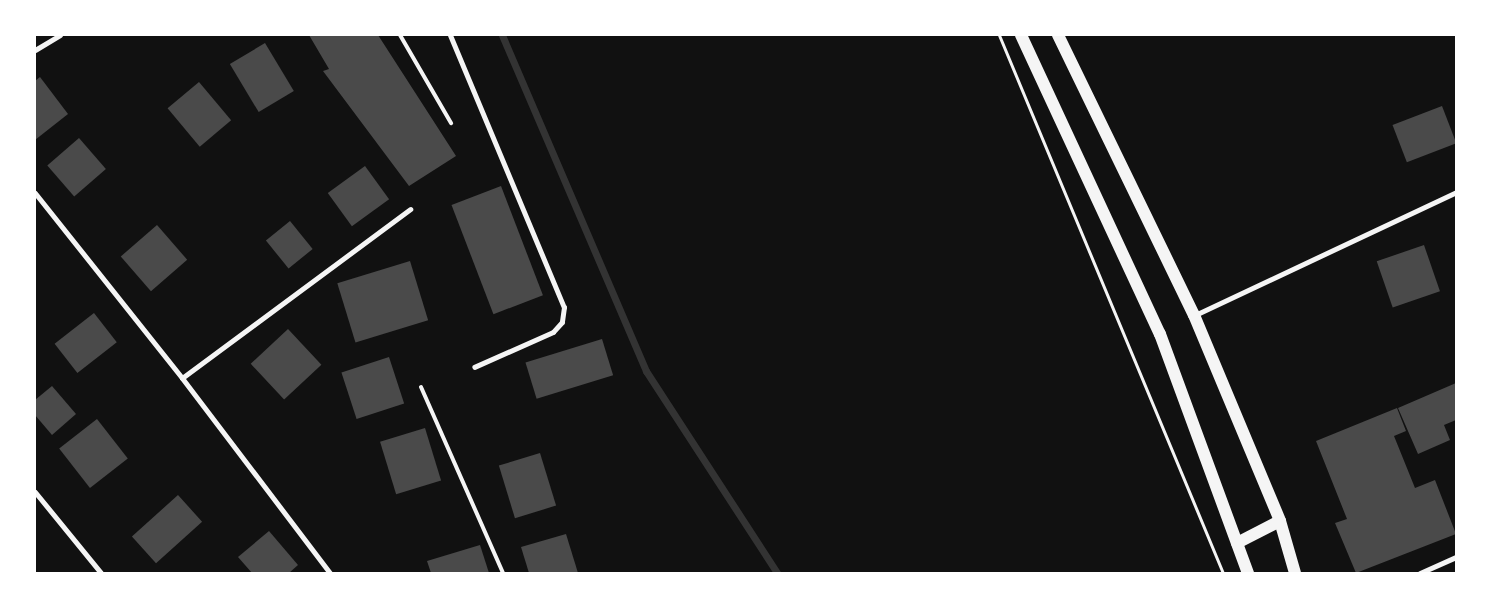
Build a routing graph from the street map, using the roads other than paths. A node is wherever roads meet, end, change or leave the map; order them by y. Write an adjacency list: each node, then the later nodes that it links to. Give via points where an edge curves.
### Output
1 (60, 35): 6 (street)
2 (400, 35): 7 (lane)
3 (450, 35): 12 (street, via 564,307 562,322 553,332)
4 (1021, 35): 17 (main road, via 1160,334)
5 (1058, 35): 11 (main road)
6 (35, 50)
7 (451, 123)
8 (1456, 192): 11 (street)
9 (35, 193): 13 (street)
10 (410, 209): 13 (street)
11 (1194, 315): 16 (main road)
12 (474, 367)
13 (182, 378): 20 (street)
14 (421, 387): 21 (lane)
15 (35, 492): 19 (street)
16 (1280, 521): 17 (main road); 23 (main road)
17 (1237, 543): 22 (main road)
18 (1456, 557): 24 (street)
19 (102, 573)
20 (330, 573)
21 (503, 573)
22 (1248, 573)
23 (1295, 573)
24 (1420, 573)

